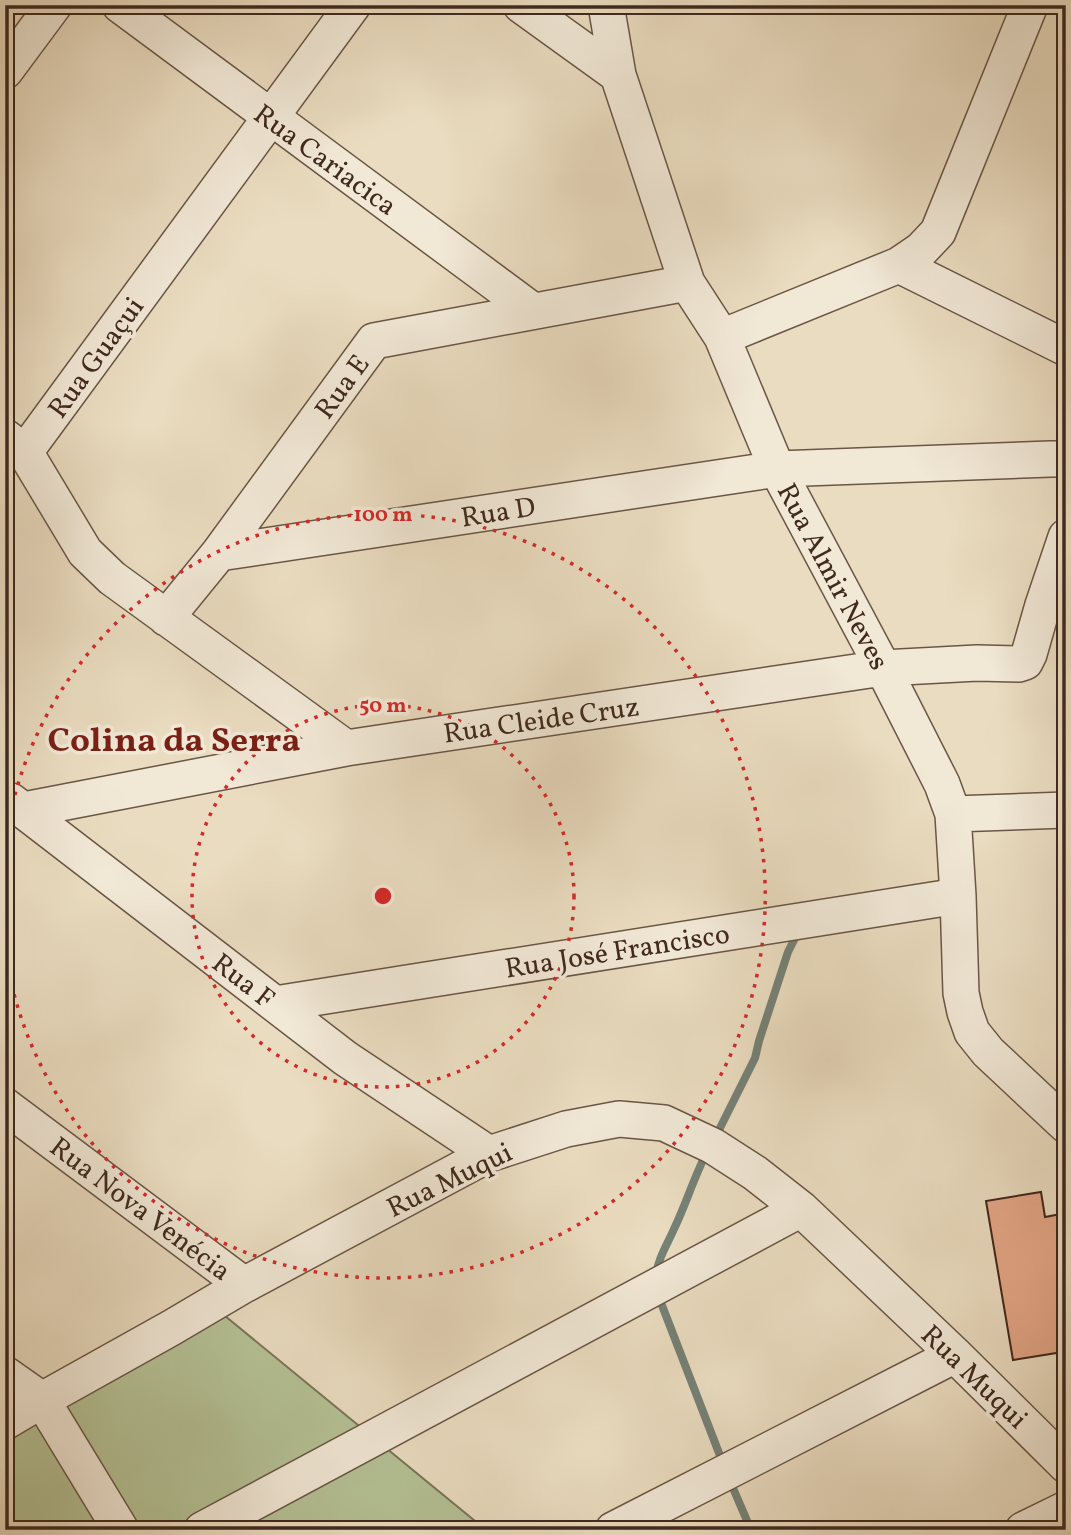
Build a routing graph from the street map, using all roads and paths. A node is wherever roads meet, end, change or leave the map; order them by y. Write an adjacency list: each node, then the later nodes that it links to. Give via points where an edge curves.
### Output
1 (54, 5): 7 (street)
2 (120, 5): 9 (street, Rua Cariacica)
3 (353, 5): 9 (street, Rua Guaçui)
4 (521, 5): 8 (street)
5 (606, 5): 8 (street, Rua Almir Neves)
6 (1030, 5): 10 (street, via 938,232)
7 (5, 71)
8 (618, 75): 11 (street, Rua Almir Neves)
9 (270, 118): 12 (street, Rua Cariacica); 15 (street, Rua Guaçui)
10 (899, 265): 13 (street); 14 (street)
11 (687, 283): 12 (street, Rua E); 13 (street, Rua Almir Neves)
12 (533, 311): 19 (street, Rua E, via 374,341)
13 (722, 337): 17 (street, Rua Almir Neves)
14 (1066, 348)
15 (15, 444): 20 (street, Rua Guaçui, via 85,552)
16 (1066, 459): 17 (street, Rua D)
17 (777, 469): 19 (street, Rua D); 21 (street, Rua Almir Neves)
18 (1066, 537): 21 (street, Rua Cleide Cruz, via 1025,662)
19 (219, 554): 20 (street, Rua E)
20 (166, 618): 22 (street, Rua Guaçui)
21 (883, 668): 22 (street, Rua Cleide Cruz); 25 (street, Rua Almir Neves)
22 (346, 748): 23 (street, Rua Cleide Cruz)
23 (15, 803): 27 (street, Rua F)
24 (1066, 810): 25 (street)
25 (953, 814): 26 (street, Rua Almir Neves)
26 (958, 896): 27 (street, Rua José Francisco); 29 (street, Rua Almir Neves, via 961,993 972,1032)
27 (275, 1004): 30 (street, Rua F, via 345,1058)
28 (5, 1106): 32 (street, Rua Nova Venécia)
29 (1066, 1125)
30 (489, 1154): 31 (street, Rua Muqui, via 566,1129 619,1119 664,1123 755,1172); 32 (street, Rua Muqui)
31 (801, 1209): 33 (street, Rua Muqui); 40 (street)
32 (244, 1285): 35 (street, Rua Muqui)
33 (954, 1355): 37 (street, Rua Muqui); 41 (street)
34 (5, 1374): 35 (street)
35 (42, 1400): 36 (street, Rua Muqui); 39 (street)
36 (5, 1422)
37 (1066, 1465)
38 (1066, 1509): 42 (street)
39 (121, 1530)
40 (202, 1530)
41 (613, 1530)
42 (1023, 1530)

